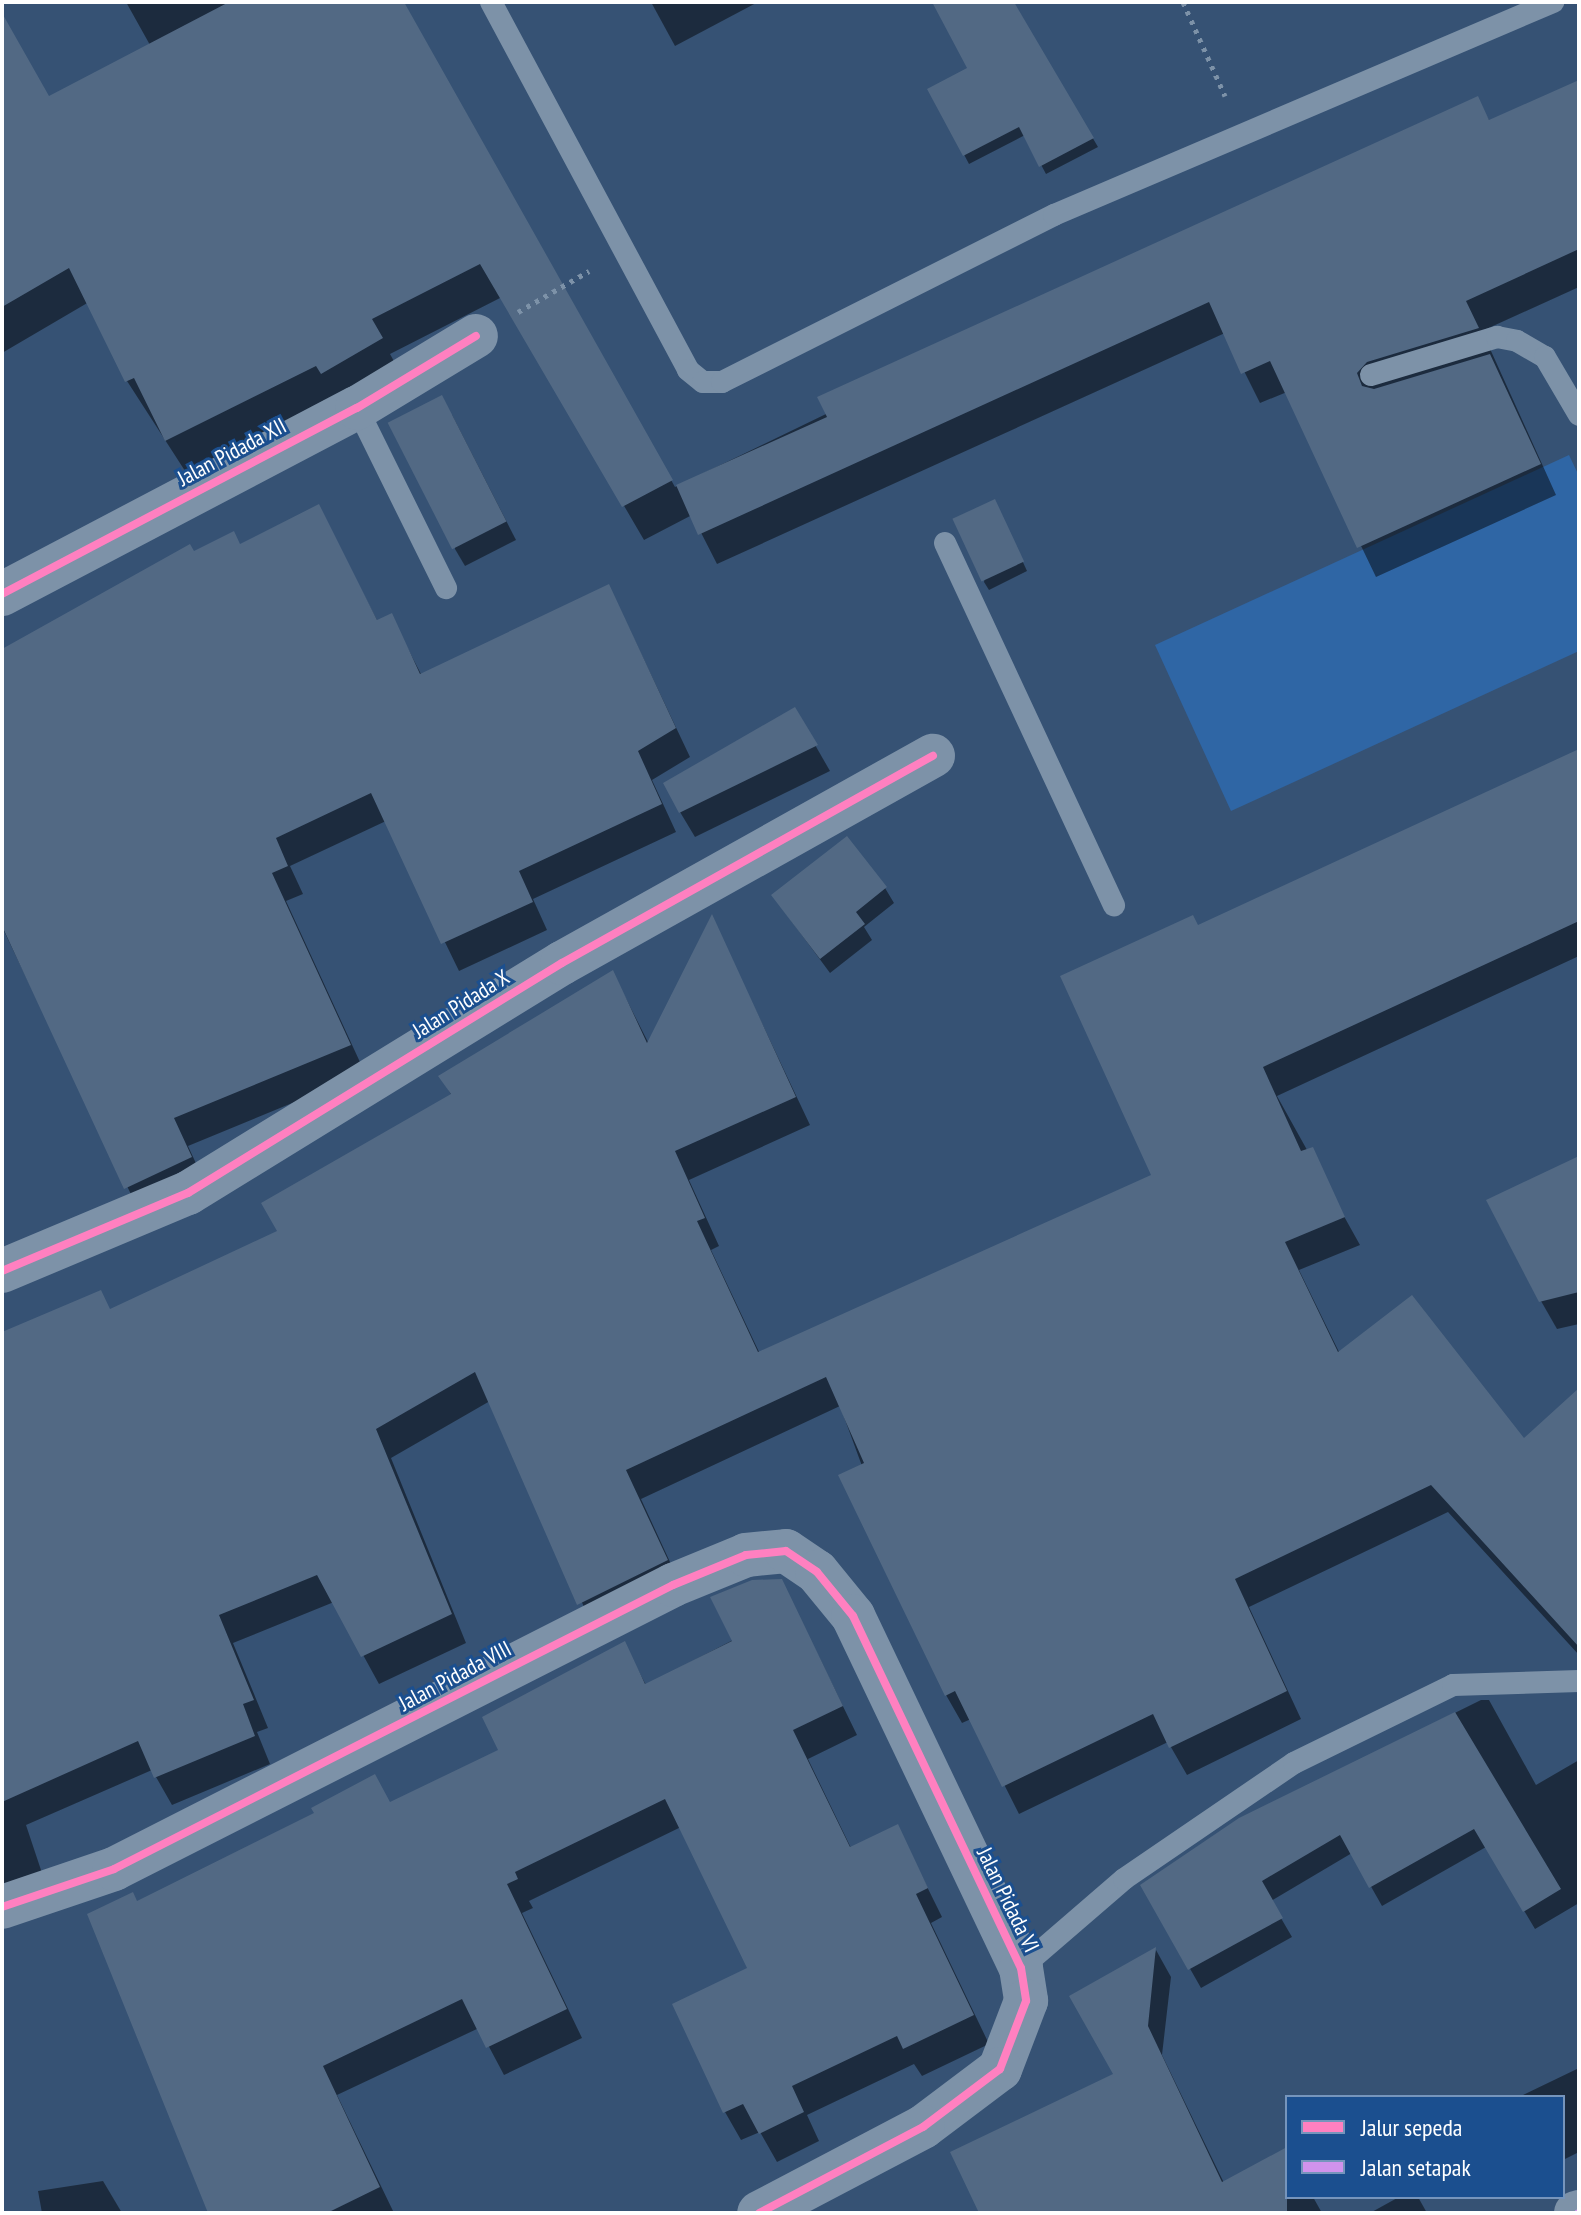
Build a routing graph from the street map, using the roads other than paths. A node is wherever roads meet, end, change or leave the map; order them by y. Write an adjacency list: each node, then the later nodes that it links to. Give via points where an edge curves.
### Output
1 (491, 2): 2 (lane, via 688,370 703,382 722,382 919,279)
2 (1553, 2)
3 (476, 336): 5 (street, Jalan Pidada XII)
4 (1371, 375): 6 (lane, via 1497,337 1545,357)
5 (357, 408): 8 (lane); 9 (street, Jalan Pidada XII)
6 (1579, 415)
7 (945, 543): 11 (lane)
8 (446, 588)
9 (2, 594)
10 (933, 756): 12 (street, Jalan Pidada X, via 562,963 188,1193)
11 (1114, 905)
12 (2, 1271)
13 (878, 1671): 15 (street, Jalan Pidada VIII, via 853,1616 817,1572 786,1551 746,1555 114,1869); 16 (street, Jalan Pidada VI)
14 (1579, 1681): 16 (lane, via 1453,1685 1294,1763 1124,1879)
15 (2, 1907)
16 (1021, 1968): 17 (street, Jalan Pidada VI, via 1026,2001 1000,2069 923,2127)
17 (759, 2213)

